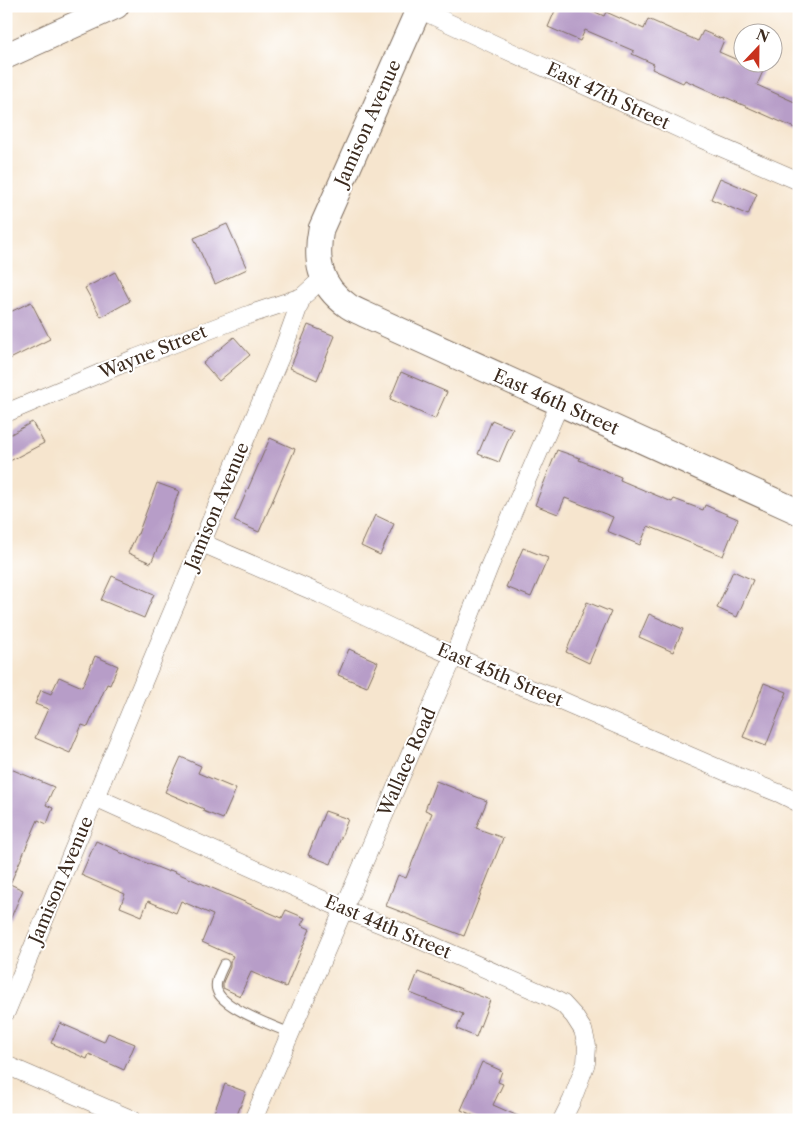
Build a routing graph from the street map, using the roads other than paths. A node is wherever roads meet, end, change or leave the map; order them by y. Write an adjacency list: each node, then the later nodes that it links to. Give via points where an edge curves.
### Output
1 (116, 6): 3 (street)
2 (419, 8): 4 (street, East 47th Street, via 702,140); 5 (street, Jamison Avenue, via 321,229 318,262)
3 (6, 56)
4 (799, 181)
5 (323, 278): 6 (street, Jamison Avenue); 7 (street, East 46th Street, via 347,306)
6 (302, 297): 8 (street, Wayne Street, via 136,358); 10 (street, Jamison Avenue)
7 (560, 403): 9 (street, East 46th Street); 11 (street, Wallace Road)
8 (6, 412)
9 (799, 512)
10 (202, 542): 11 (street, East 45th Street); 12 (street, Jamison Avenue)
11 (454, 656): 13 (street, East 45th Street); 14 (street, Wallace Road)
12 (95, 797): 14 (street, East 44th Street); 16 (street, Jamison Avenue)
13 (799, 803)
14 (344, 909): 17 (street, Wallace Road); 21 (street, East 44th Street, via 563,1004 574,1016 587,1046 586,1063)
15 (224, 964): 17 (lane, via 216,985 222,999)
16 (6, 1012)
17 (290, 1033): 20 (street, Wallace Road)
18 (6, 1065): 19 (street)
19 (133, 1120)
20 (253, 1120)
21 (562, 1120)

